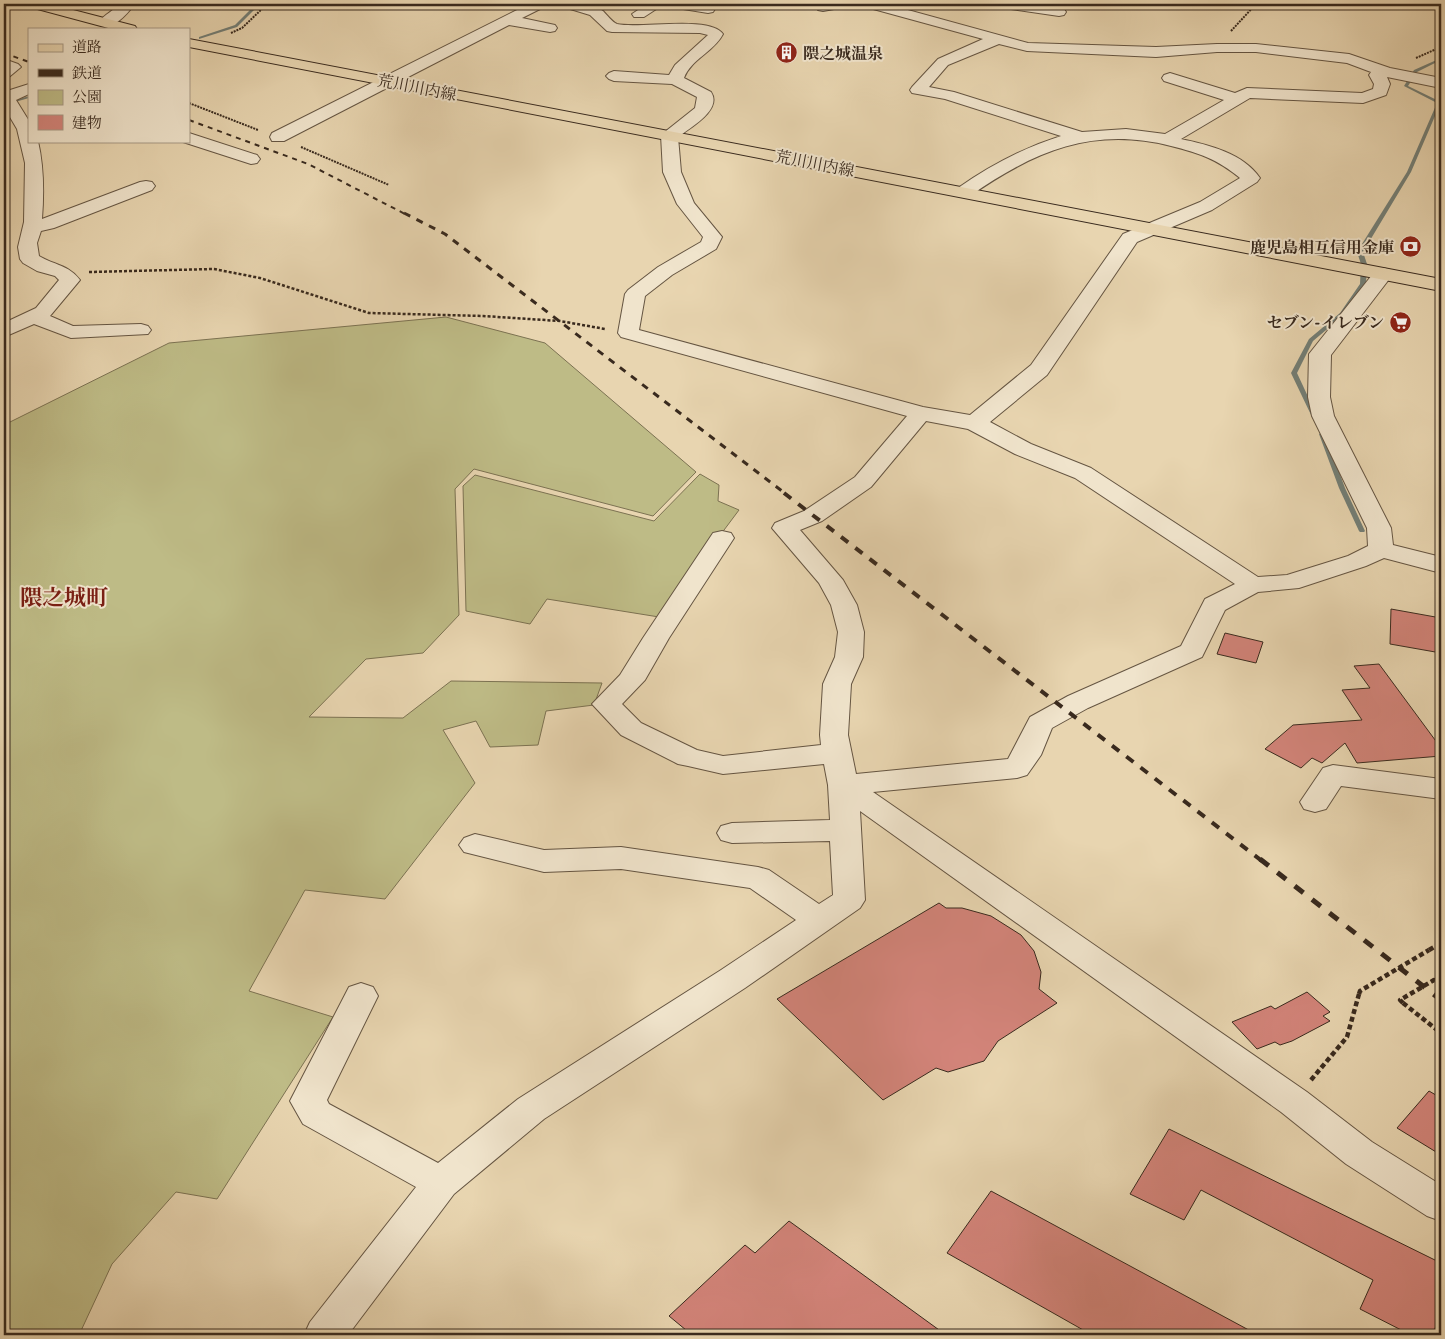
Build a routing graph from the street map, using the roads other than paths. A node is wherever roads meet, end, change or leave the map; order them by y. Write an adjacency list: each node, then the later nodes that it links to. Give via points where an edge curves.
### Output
1 (35, 4): 16 (main road)
2 (128, 4): 16 (street)
3 (657, 4): 14 (street)
4 (677, 4): 12 (street)
5 (840, 4): 10 (street)
6 (870, 4): 9 (street)
7 (1004, 4): 13 (street)
8 (572, 5): 26 (street, via 591,9 612,28 700,29 716,34 680,68)
9 (895, 6): 19 (street, via 928,21)
10 (823, 7)
11 (538, 8): 15 (street)
12 (708, 9)
13 (1059, 12)
14 (639, 14)
15 (507, 20): 18 (street); 28 (street)
16 (106, 22): 17 (main road)
17 (127, 28)
18 (550, 28)
19 (997, 39): 23 (street, via 1027,47 1067,50 1156,52 1256,48 1349,60); 34 (street, via 944,62 918,90 948,95)
20 (192, 44): 28 (main road, 荒川川内線)
21 (4, 64): 22 (street, via 13,67)
22 (4, 74)
23 (1401, 75): 29 (street); 31 (street, via 1377,75 1382,84 1380,92 1363,98 1247,93)
24 (614, 76): 26 (street)
25 (1170, 78): 31 (street)
26 (675, 80): 32 (street, via 704,95 705,105)
27 (4, 81): 30 (street)
28 (388, 82): 32 (main road, 荒川川内線); 33 (street)
29 (1441, 83)
30 (26, 89): 41 (street, via 7,99 17,129 33,155)
31 (1237, 99): 36 (street)
32 (669, 135): 40 (main road, 荒川川内線); 48 (street, via 672,172 686,204 713,237 709,245 665,271 635,294 628,333)
33 (278, 137)
34 (1075, 137): 36 (street, via 1122,133); 37 (street); 40 (street, via 1017,157)
35 (190, 138): 38 (street)
36 (1167, 140): 42 (street, via 1223,157 1251,178 1206,206)
37 (1098, 152)
38 (251, 159)
39 (146, 186): 41 (street)
40 (964, 192): 42 (main road, 荒川川内線)
41 (33, 227): 45 (street, via 26,246 30,259 62,272 70,280 43,312)
42 (1150, 228): 43 (main road, 荒川川内線); 49 (street, via 1130,238 1039,370)
43 (1371, 272): 44 (main road, 荒川川内線); 51 (street, via 1320,354 1319,397 1323,416 1379,528)
44 (1441, 285)
45 (34, 317): 46 (street, via 71,332); 47 (street)
46 (140, 330)
47 (4, 331)
48 (921, 413): 49 (street); 54 (street, via 863,482 813,516 784,528 830,580 844,605 851,632 849,657 837,684 834,735)
49 (975, 423): 53 (street, via 1023,449 1083,472)
50 (722, 538): 54 (street, via 631,680 606,704 631,729 688,757 722,765)
51 (1381, 550): 52 (street); 53 (street, via 1290,584)
52 (1441, 565)
53 (1254, 585): 54 (street, via 1214,605 1192,651 1078,702 1040,723 1026,755 1016,768)
54 (840, 769): 57 (street); 63 (street, via 1359,1153)
55 (1441, 789): 56 (street, via 1333,775)
56 (1315, 802)
57 (846, 830): 58 (street); 60 (street, via 849,900)
58 (732, 833)
59 (475, 845): 60 (street, via 544,861 621,858 758,878)
60 (820, 921): 62 (street, via 531,1108)
61 (361, 996): 62 (street, via 308,1101 316,1114)
62 (441, 1183): 64 (street)
63 (1441, 1205)
64 (324, 1335)

